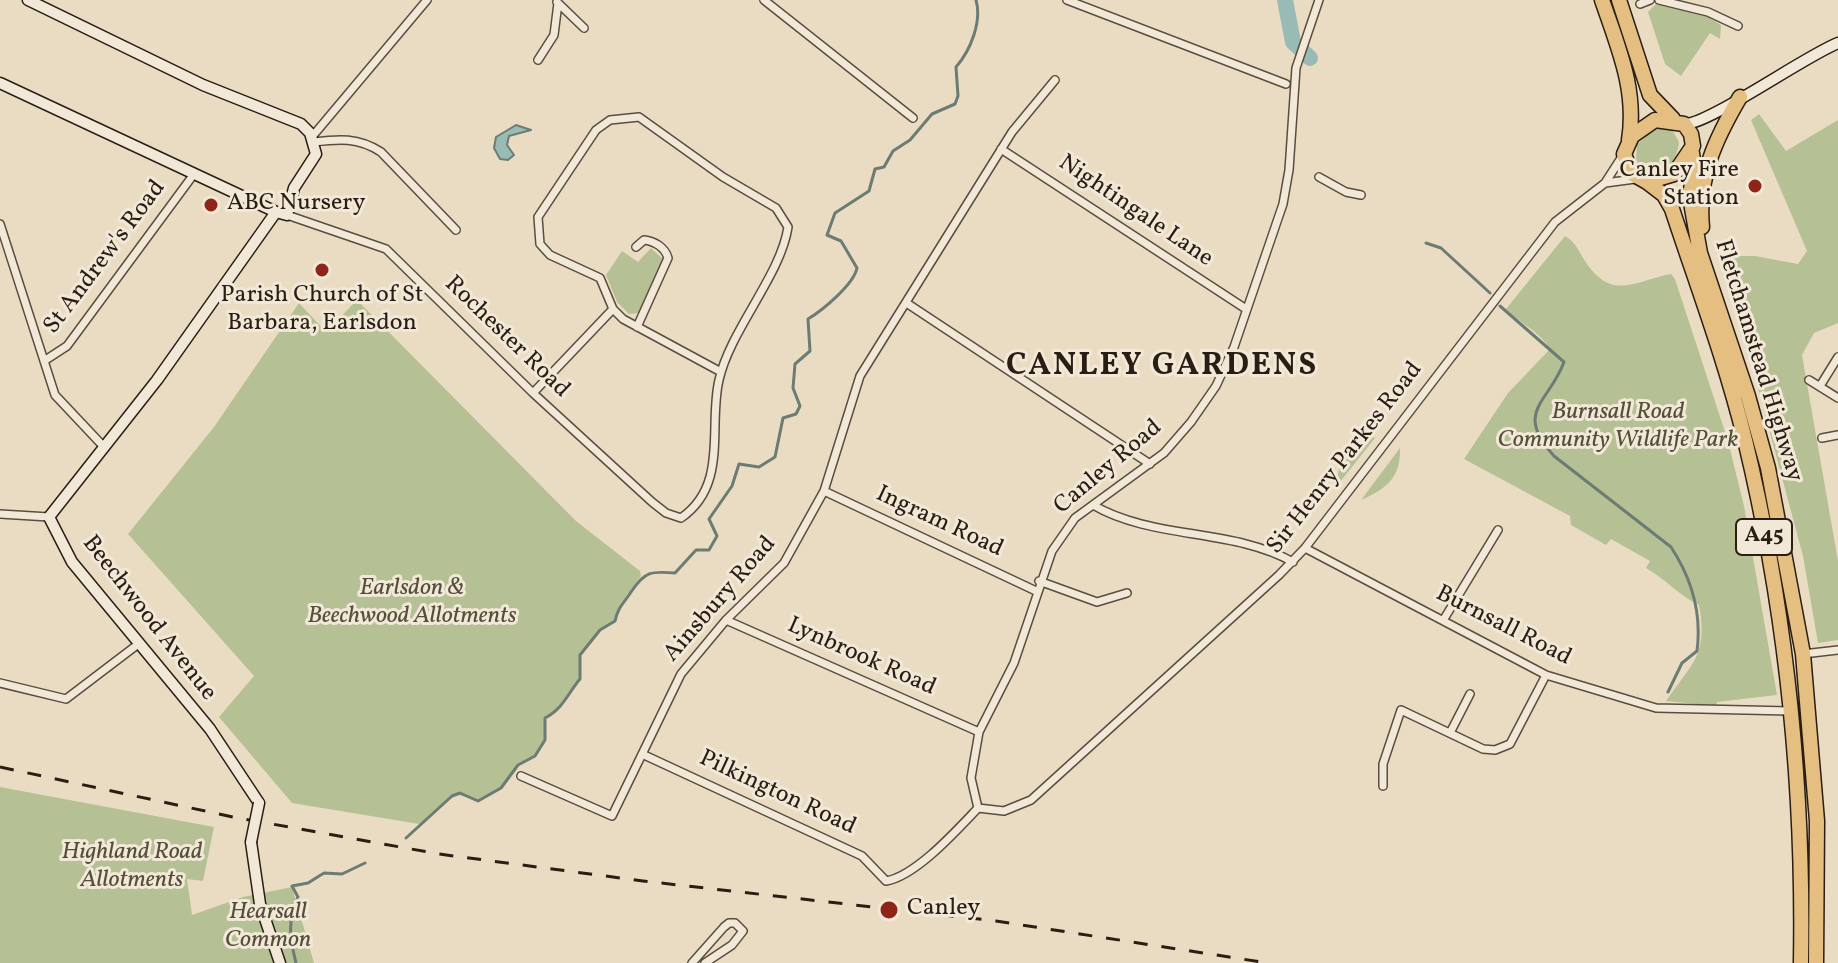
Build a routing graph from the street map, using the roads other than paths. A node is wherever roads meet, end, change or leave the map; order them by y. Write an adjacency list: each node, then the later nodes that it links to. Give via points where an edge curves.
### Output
1 (28, 0): 23 (street)
2 (427, 0): 23 (street)
3 (764, 0): 21 (street)
4 (1067, 0): 18 (street)
5 (1319, 0): 39 (street, Canley Road, via 1296,68 1283,204)
6 (1602, 0): 24 (highway, via 1630,85 1633,106)
7 (1619, 0): 22 (highway, A45, via 1650,95)
8 (1650, 0): 11 (street)
9 (1659, 0): 12 (street)
10 (557, 1): 13 (street); 15 (street, via 554,35)
11 (1640, 4)
12 (1738, 26)
13 (584, 28)
14 (1838, 43): 19 (street)
15 (538, 60)
16 (1055, 80): 25 (street, Ainsbury Road)
17 (0, 83): 27 (street, Rochester Road)
18 (1286, 84)
19 (1740, 97): 20 (street); 36 (highway, via 1718,134 1703,186 1701,223)
20 (1711, 117): 22 (street); 26 (street)
21 (913, 118)
22 (1679, 122): 24 (highway, via 1649,123); 26 (highway, A45, via 1691,134)
23 (312, 140): 32 (street, via 314,160); 34 (street, via 346,138 381,152)
24 (1626, 147): 29 (highway, A45, via 1627,167); 30 (street, Sir Henry Parkes Road)
25 (1001, 149): 37 (street, Ainsbury Road); 39 (street, Nightingale Lane)
26 (1692, 149): 29 (highway, via 1674,174); 36 (highway, Fletchamstead Highway / A45, via 1693,220)
27 (194, 174): 32 (street, Rochester Road); 42 (street, St Andrew's Road, via 67,346)
28 (1319, 177): 31 (street)
29 (1643, 180): 30 (street); 70 (highway, Fletchamstead Highway / A45, via 1664,195 1672,209 1744,439)
30 (1605, 183): 57 (street, Sir Henry Parkes Road, via 1545,234)
31 (1361, 195)
32 (281, 214): 46 (street, Rochester Road, via 386,249); 50 (street)
33 (0, 224): 42 (street)
34 (456, 230)
35 (636, 247): 40 (street, via 644,240 652,242 668,258)
36 (1716, 302): 66 (highway, Fletchamstead Highway / A45, via 1768,468)
37 (908, 304): 51 (street); 52 (street, Ainsbury Road, via 856,387)
38 (613, 309): 40 (street); 43 (street, Rochester Road, via 600,278 543,250 537,232 542,210 602,124 626,117 644,119 776,208 788,227); 46 (street)
39 (1246, 309): 51 (street, Canley Road, via 1216,386 1191,422)
40 (637, 327): 43 (street)
41 (1838, 357): 45 (street)
42 (44, 361): 50 (street, via 57,399)
43 (721, 372): 46 (street, Rochester Road, via 713,472 681,518 652,502)
44 (1809, 380): 45 (street)
45 (1820, 386): 47 (street)
46 (533, 393)
47 (1838, 398)
48 (1838, 435): 49 (street)
49 (1822, 438)
50 (104, 447): 55 (street)
51 (1150, 464): 53 (street, Canley Road)
52 (824, 491): 60 (street, Ingram Road); 63 (street, Ainsbury Road, via 784,563)
53 (1093, 505): 58 (street, via 1118,517 1262,548); 59 (street, Canley Road, via 1062,533)
54 (0, 514): 55 (street)
55 (49, 517): 64 (street, Beechwood Avenue, via 72,562)
56 (1498, 530): 62 (street)
57 (1305, 548): 58 (street, Sir Henry Parkes Road); 62 (street, Burnsall Road)
58 (1293, 562): 76 (street, Sir Henry Parkes Road, via 1031,800 1004,811)
59 (1039, 581): 60 (street, Canley Road); 61 (street, via 1097,602)
60 (1036, 591): 72 (street, Canley Road, via 1014,663)
61 (1127, 593)
62 (1444, 619): 67 (street, Burnsall Road)
63 (726, 620): 72 (street, Lynbrook Road); 73 (street, Ainsbury Road, via 681,674)
64 (137, 645): 68 (street, via 66,699); 77 (street, Beechwood Avenue, bridge, via 210,729 259,803 251,842 255,883)
65 (1838, 650): 66 (street)
66 (1803, 654): 81 (highway, Fletchamstead Highway / A45, via 1817,821)
67 (1546, 675): 70 (street, Burnsall Road, via 1656,708); 71 (street, via 1506,746 1483,749)
68 (0, 683)
69 (1470, 694): 71 (street)
70 (1790, 711): 80 (highway, Fletchamstead Highway / A45)
71 (1451, 731): 75 (street, via 1401,710 1383,764)
72 (979, 732): 76 (street, Canley Road, via 971,778)
73 (642, 754): 74 (street, Ainsbury Road, via 612,816); 76 (street, Pilkington Road, via 862,856 886,881 935,852)
74 (521, 776)
75 (1383, 786)
76 (978, 808)
77 (280, 963)
78 (692, 963): 79 (street, via 729,923 740,927 743,931 732,945)
79 (705, 963)
80 (1801, 963)
81 (1816, 963)

